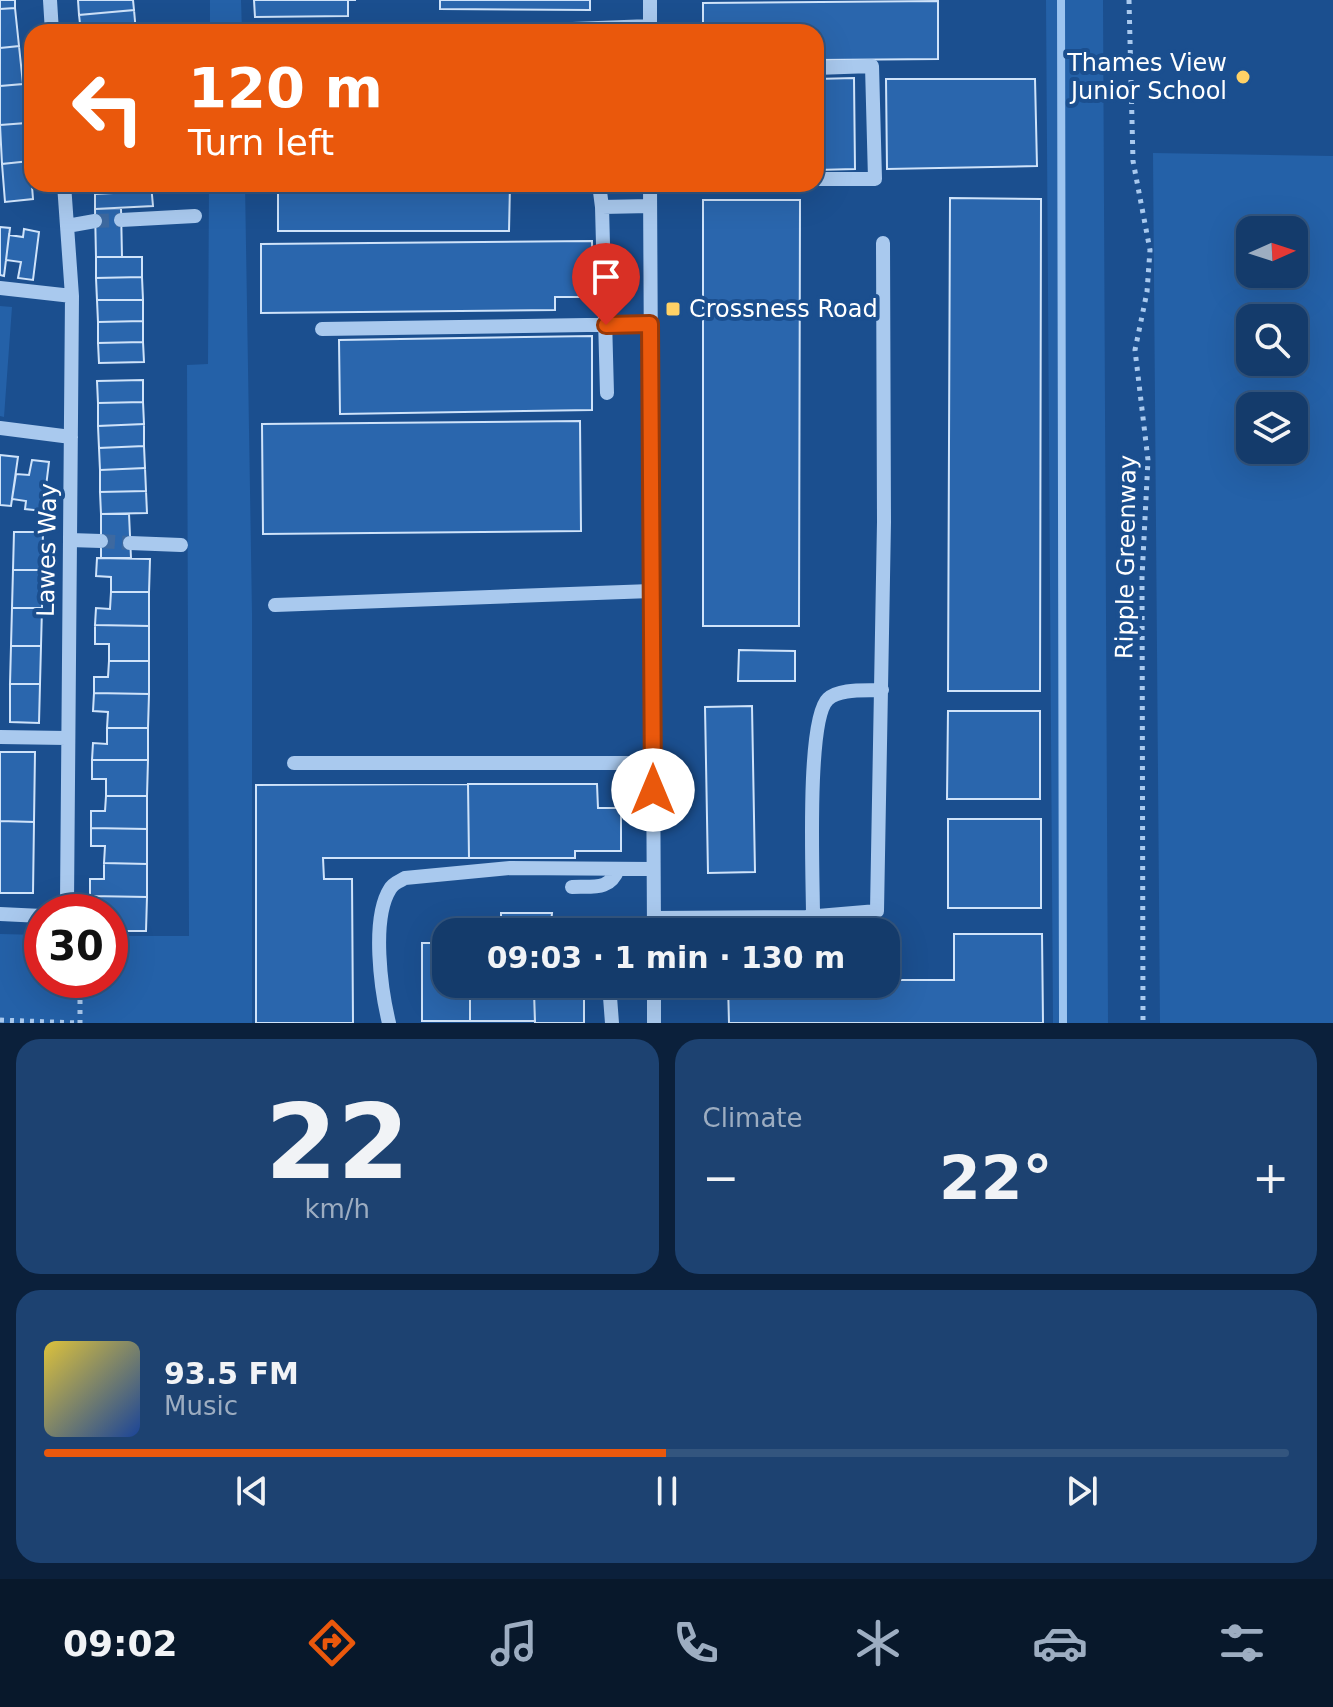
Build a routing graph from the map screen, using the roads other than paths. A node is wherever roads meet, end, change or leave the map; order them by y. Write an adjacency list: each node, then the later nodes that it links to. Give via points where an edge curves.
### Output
1 (50, 0): 3 (street)
2 (650, 0): 4 (street)
3 (52, 24)
4 (650, 24)
5 (824, 68): 6 (street, via 872,66 875,179)
6 (824, 179)
7 (65, 192): 15 (street, Lawes Way)
8 (600, 192): 11 (street)
9 (650, 192): 10 (street)
10 (650, 206): 11 (street); 19 (street)
11 (602, 207): 20 (street)
12 (195, 216): 13 (street)
13 (121, 220)
14 (95, 221): 15 (street)
15 (67, 226): 18 (street, Lawes Way)
16 (883, 243): 31 (street)
17 (0, 288): 18 (street)
18 (72, 296): 24 (street, Lawes Way)
19 (650, 324): 20 (street); 29 (street)
20 (606, 325): 21 (street); 22 (street)
21 (322, 329)
22 (607, 393)
23 (0, 428): 24 (street)
24 (71, 437): 25 (street, Lawes Way)
25 (70, 540): 26 (street); 33 (street, Lawes Way)
26 (101, 541)
27 (130, 543): 28 (street)
28 (181, 545)
29 (651, 591): 30 (street); 35 (street)
30 (275, 605)
31 (882, 690): 42 (street, via 840,693 829,697 820,710 814,763); 42 (street, via 877,911)
32 (0, 737): 33 (street)
33 (66, 738): 39 (street, Lawes Way)
34 (294, 763): 35 (street)
35 (653, 763): 37 (street)
36 (618, 869): 37 (street); 38 (street, via 607,885); 47 (street, via 510,868 405,878 391,886 379,944)
37 (653, 869): 43 (street)
38 (572, 887)
39 (67, 894)
40 (0, 914): 41 (street)
41 (24, 915)
42 (813, 916): 44 (street)
43 (654, 918)
44 (778, 918)
45 (610, 998): 48 (street)
46 (654, 998): 49 (street)
47 (389, 1023)
48 (612, 1023)
49 (654, 1023)

